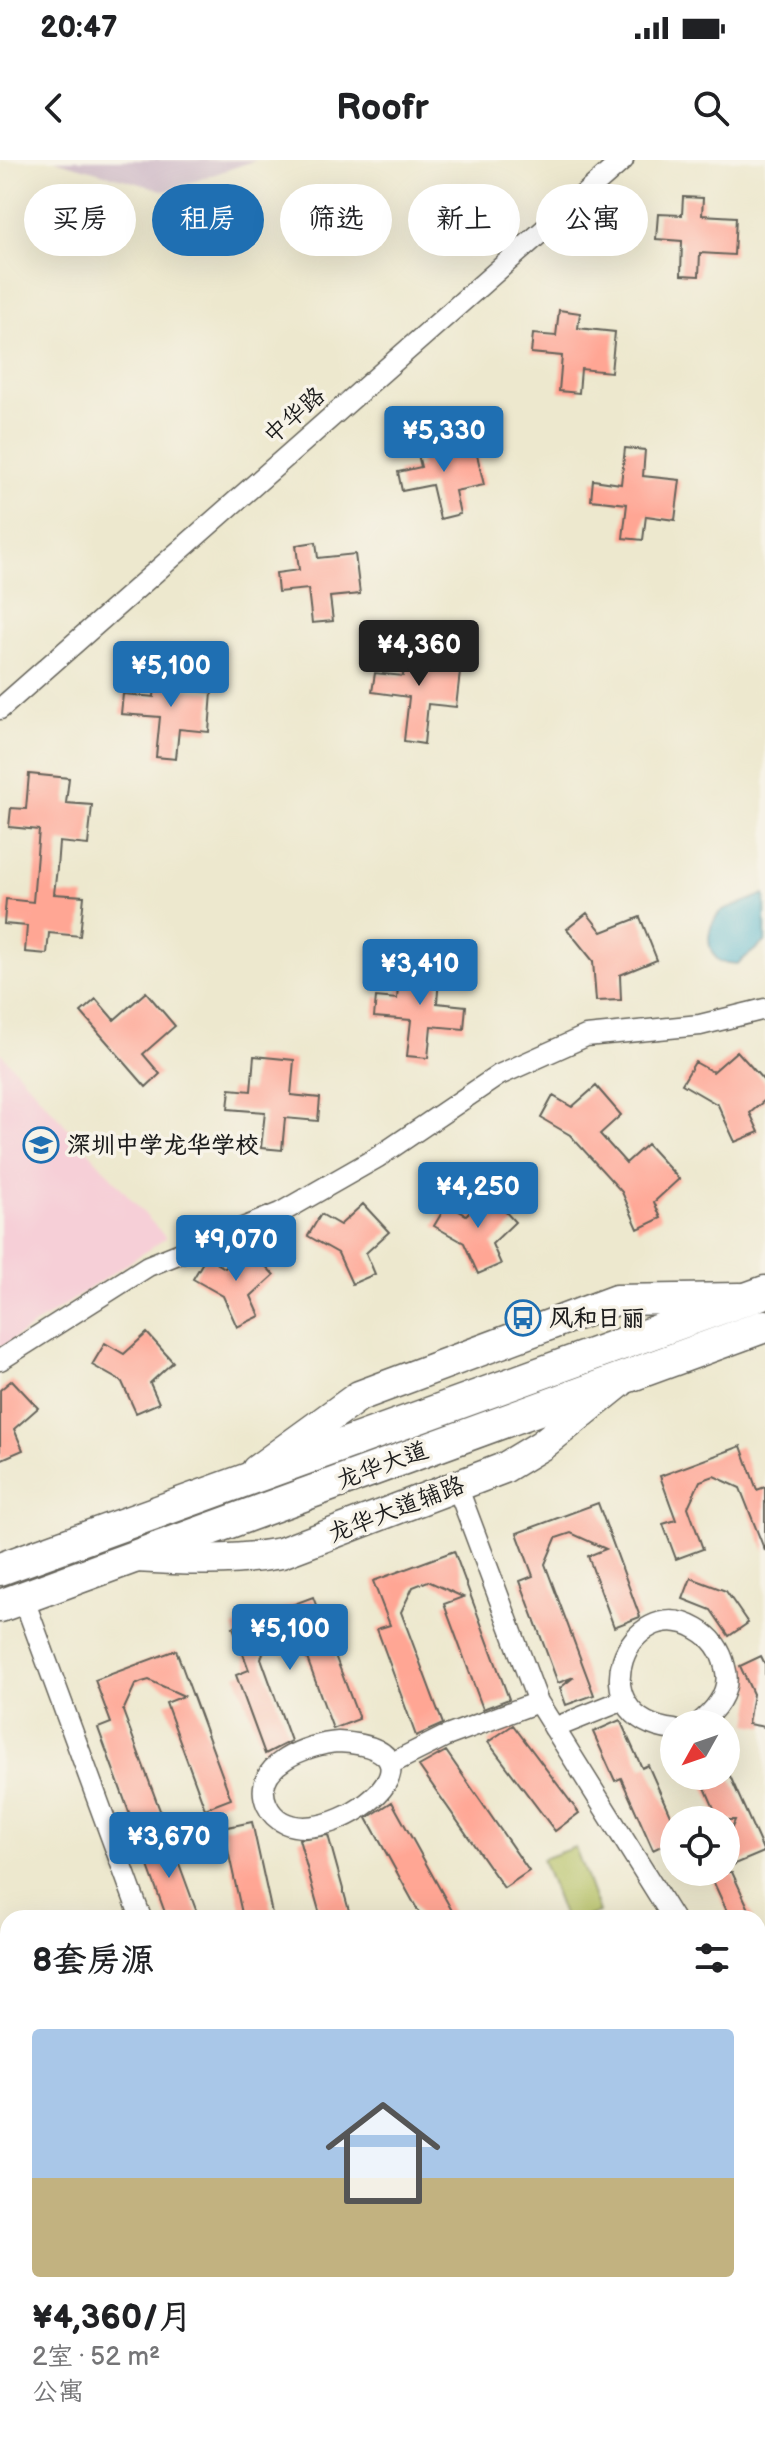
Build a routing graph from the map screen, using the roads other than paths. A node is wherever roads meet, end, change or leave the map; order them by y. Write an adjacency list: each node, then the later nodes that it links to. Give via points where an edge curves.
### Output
1 (623, 160): 2 (street, 中华路)
2 (0, 709)
3 (765, 1009): 6 (street, via 700,1025 586,1036 499,1075 366,1164 280,1213 148,1266)
4 (757, 1295): 8 (main road, 龙华大道); 8 (main road, via 616,1300 602,1305 359,1396)
5 (765, 1326): 7 (main road, 龙华大道)
6 (0, 1360)
7 (628, 1376): 9 (main road, 龙华大道辅路, via 521,1459); 10 (main road, 龙华大道)
8 (244, 1481): 11 (main road, 龙华大道)
9 (457, 1486): 10 (main road, 龙华大道辅路, via 281,1553 189,1561); 14 (street)
10 (133, 1556): 12 (main road, 龙华大道)
11 (0, 1569)
12 (12, 1602): 19 (street)
13 (624, 1700): 15 (street, via 618,1680 631,1640 648,1627 668,1622 708,1635 721,1652 727,1672); 16 (street); 17 (street, via 637,1717)
14 (538, 1702): 16 (street); 18 (street, via 444,1737)
15 (715, 1710)
16 (554, 1728): 20 (street)
17 (660, 1728)
18 (390, 1764): 18 (street, via 379,1793 359,1811 334,1821 307,1825 281,1820 265,1801 268,1776 311,1746 365,1745)
19 (138, 1910)
20 (662, 1910)

